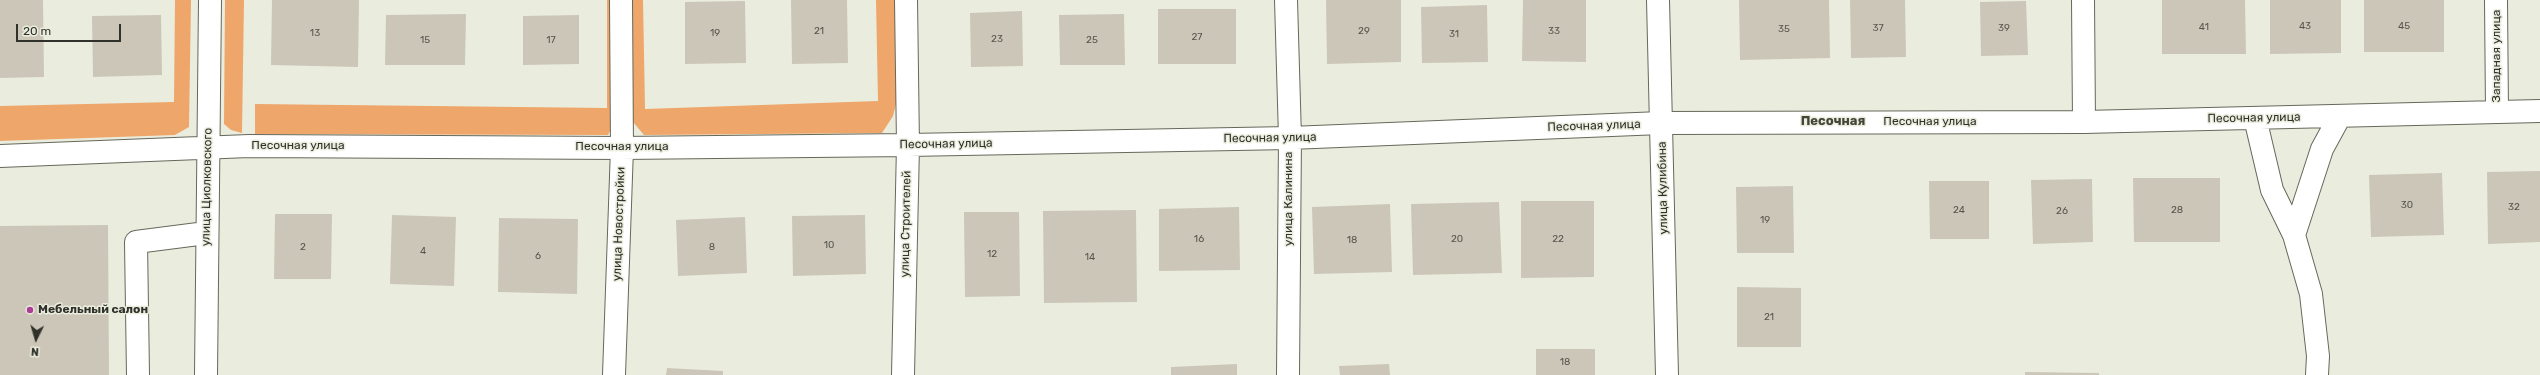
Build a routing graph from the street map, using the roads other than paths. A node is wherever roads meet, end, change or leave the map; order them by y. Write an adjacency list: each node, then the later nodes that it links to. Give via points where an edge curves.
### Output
1 (210, 0): 16 (street, улица Циолковского)
2 (621, 0): 17 (street, улица Новостройки)
3 (906, 0): 15 (street, улица Строителей)
4 (1286, 0): 14 (street, улица Калинина)
5 (1658, 0): 13 (street, улица Кулибина)
6 (2083, 0): 12 (street)
7 (2496, 0): 9 (street, Западная улица)
8 (2540, 111): 9 (street, Песочная улица)
9 (2497, 112): 10 (street, Песочная улица)
10 (2340, 116): 11 (street, Песочная улица); 20 (street, via 2322,149)
11 (2255, 118): 12 (street, Песочная улица); 20 (street, via 2272,190)
12 (2084, 122): 13 (street, Песочная улица)
13 (1661, 123): 14 (street, Песочная улица); 26 (street, улица Кулибина)
14 (1290, 138): 15 (street, Песочная улица); 25 (street, улица Калинина)
15 (908, 144): 17 (street, Песочная улица); 24 (street, улица Строителей)
16 (209, 148): 17 (street, Песочная улица); 18 (street, Песочная улица); 19 (street, улица Циолковского)
17 (622, 148): 23 (street, улица Новостройки)
18 (0, 156)
19 (206, 233): 21 (street, via 136,242); 22 (street, улица Циолковского)
20 (2294, 235): 27 (street, via 2311,294 2318,356)
21 (138, 375)
22 (206, 375)
23 (614, 375)
24 (903, 375)
25 (1288, 375)
26 (1667, 375)
27 (2317, 375)

